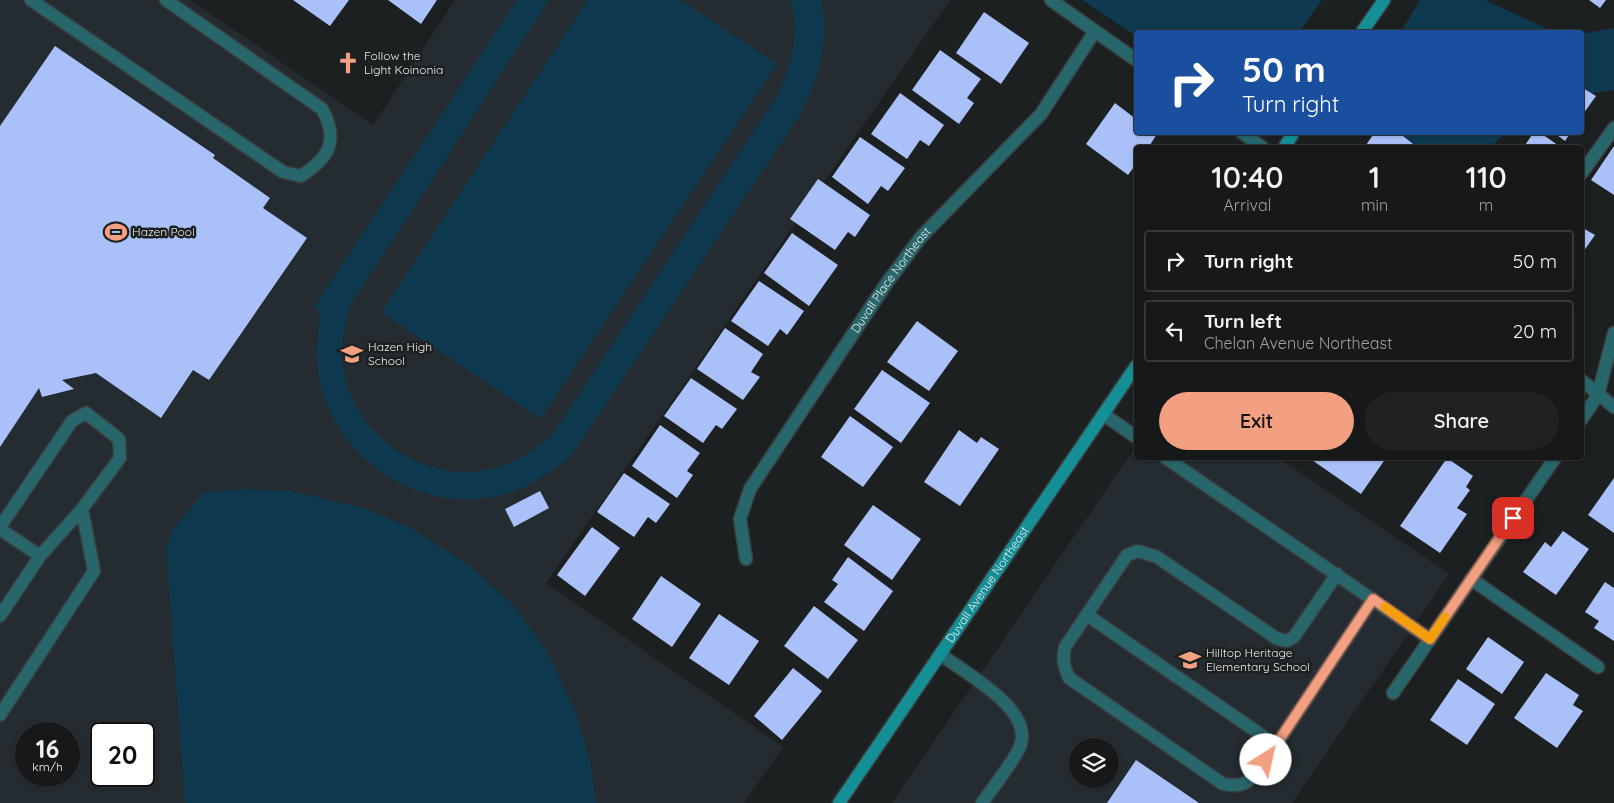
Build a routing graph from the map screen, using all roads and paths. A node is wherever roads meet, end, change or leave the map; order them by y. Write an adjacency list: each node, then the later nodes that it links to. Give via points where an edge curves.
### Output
1 (31, 0): 2 (street, via 283,172 301,176 316,166 332,140 330,124 322,109)
2 (166, 0)
3 (1052, 0): 6 (street)
4 (1384, 0): 5 (main road)
5 (1363, 30)
6 (1095, 31): 7 (street); 25 (street, Duvall Place Northeast, via 1041,114 921,237 886,284 750,490 740,519)
7 (1134, 59)
8 (1614, 128): 11 (street)
9 (1245, 135): 10 (street)
10 (1259, 145)
11 (1584, 170)
12 (1614, 333): 15 (street)
13 (1134, 369): 17 (main road, Duvall Avenue Northeast)
14 (1584, 383): 15 (street)
15 (1598, 395): 16 (street); 18 (street)
16 (1614, 407)
17 (1103, 414): 19 (street); 32 (main road, Duvall Avenue Northeast)
18 (1584, 416)
19 (1134, 436)
20 (1169, 460): 26 (street)
21 (1554, 460): 27 (street)
22 (82, 509): 23 (street, via 120,458 119,439 86,413 72,420); 24 (street); 35 (street, via 94,571)
23 (0, 528): 24 (street)
24 (40, 556): 30 (street)
25 (746, 559)
26 (1337, 574): 28 (street); 29 (street, via 1294,636 1286,641 1276,638 1150,553 1138,551 1128,555)
27 (1471, 579): 31 (street); 33 (street)
28 (1373, 599): 31 (street); 36 (street)
29 (1087, 615): 36 (street); 36 (street, via 1065,647 1063,657 1068,678 1223,784 1247,784)
30 (0, 616)
31 (1430, 639): 34 (street)
32 (940, 654): 37 (main road, Duvall Avenue Northeast); 38 (street, via 1005,702 1017,716 1023,732 1020,748)
33 (1598, 667)
34 (1393, 693)
35 (0, 716)
36 (1276, 745)
37 (838, 803)
38 (982, 803)

